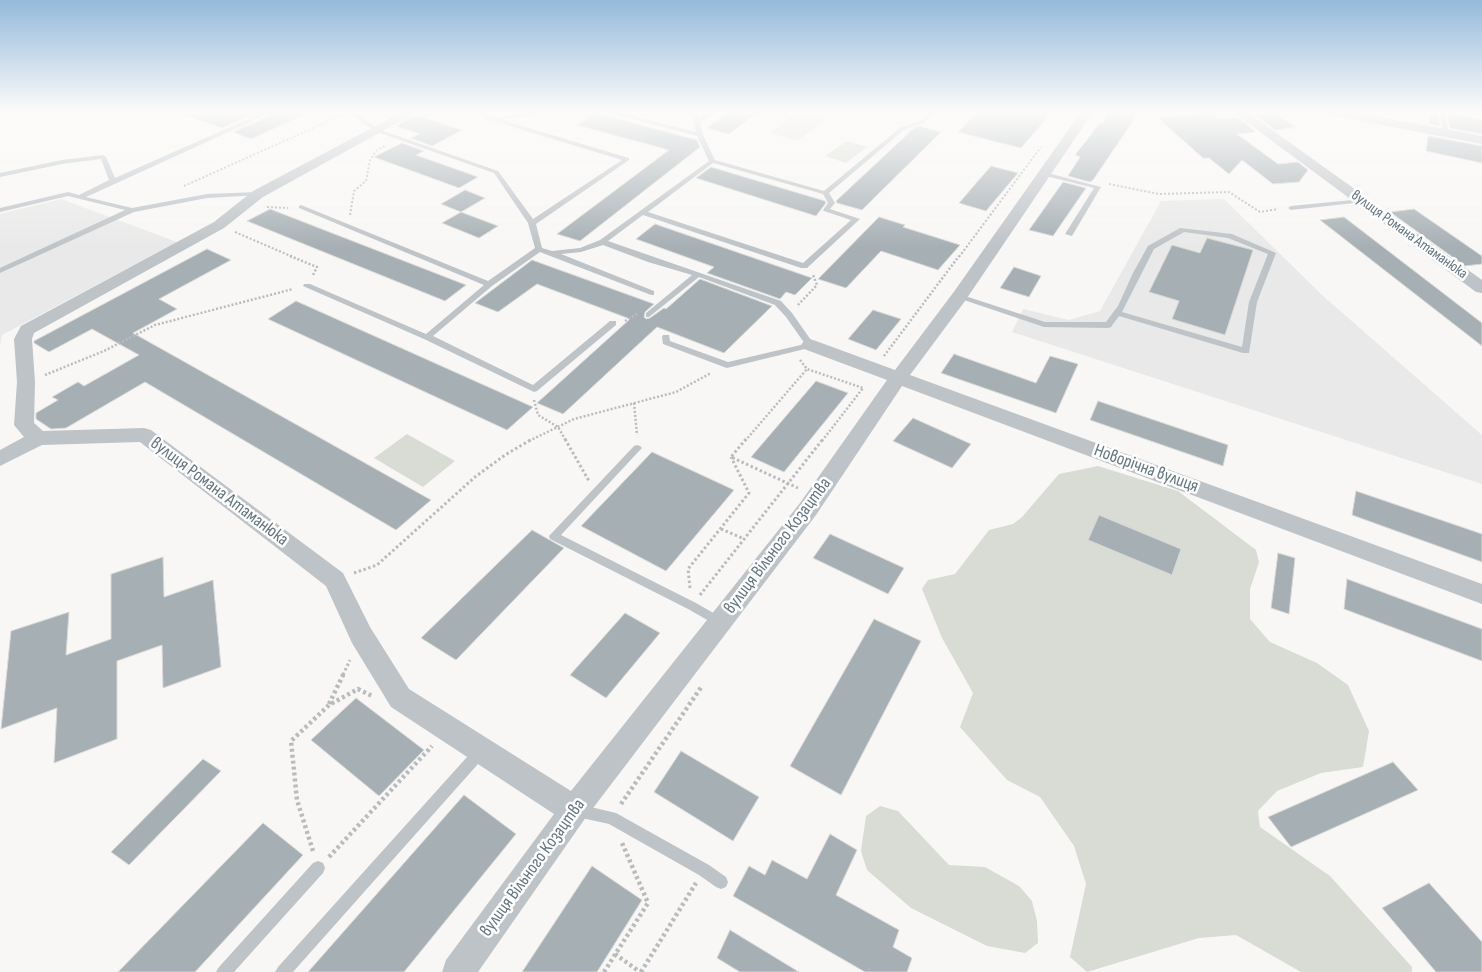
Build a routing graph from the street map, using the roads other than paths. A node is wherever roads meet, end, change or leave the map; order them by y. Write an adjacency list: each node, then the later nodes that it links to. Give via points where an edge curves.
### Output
1 (100, 157): 13 (lane)
2 (103, 157): 14 (lane)
3 (167, 157): 14 (lane)
4 (327, 157): 17 (street)
5 (454, 157): 24 (lane, via 496,172)
6 (621, 157): 24 (lane, via 627,159)
7 (710, 157): 11 (lane)
8 (868, 157): 15 (lane)
9 (1056, 157): 12 (street, вулиця Вільного Козацтва)
10 (1302, 157): 18 (street, вулиця Романа Атаманюка)
11 (712, 161): 15 (lane); 23 (lane)
12 (1044, 174): 25 (lane, via 1098,187); 35 (street, вулиця Вільного Козацтва)
13 (0, 175)
14 (113, 181): 16 (lane)
15 (825, 193): 23 (lane, via 832,203 826,210 856,219 804,266)
16 (80, 197): 21 (lane, via 68,194); 22 (lane)
17 (252, 199): 22 (lane, via 207,196); 43 (street, via 219,225 27,330 23,339 26,382 24,426)
18 (1362, 200): 20 (lane); 33 (street, вулиця Романа Атаманюка)
19 (302, 207): 31 (lane)
20 (1291, 208)
21 (0, 210)
22 (132, 210): 29 (lane)
23 (643, 213): 26 (lane)
24 (532, 223): 27 (lane)
25 (1069, 234)
26 (603, 242): 28 (lane, via 581,250); 30 (lane)
27 (539, 249): 28 (lane); 31 (lane)
28 (551, 253): 34 (lane)
29 (0, 270)
30 (698, 274): 37 (lane); 41 (lane, via 778,303)
31 (489, 284): 39 (lane)
32 (308, 286): 39 (lane)
33 (1482, 288)
34 (651, 293)
35 (959, 297): 36 (lane, via 1044,324 1108,326); 42 (street, вулиця Вільного Козацтва)
36 (1117, 313): 36 (lane, via 1152,248 1183,230 1229,236 1272,253 1252,302 1246,351)
37 (649, 314)
38 (613, 323): 39 (lane, via 534,389)
39 (427, 337)
40 (666, 337): 41 (lane, via 666,342 726,365)
41 (810, 345): 42 (street, Новорічна вулиця)
42 (899, 377): 46 (street, Новорічна вулиця); 47 (street, вулиця Вільного Козацтва, via 816,496)
43 (38, 438): 45 (street); 48 (street, вулиця Романа Атаманюка, via 144,436 334,580 400,698)
44 (637, 448): 47 (lane, via 554,536)
45 (0, 459)
46 (1482, 594)
47 (721, 623): 49 (street, вулиця Вільного Козацтва)
48 (481, 750): 49 (street, вулиця Романа Атаманюка); 53 (lane)
49 (574, 810): 51 (lane, via 611,818); 54 (street, вулиця Вільного Козацтва)
50 (318, 868): 52 (lane)
51 (720, 882)
52 (224, 972)
53 (283, 972)
54 (458, 972)

